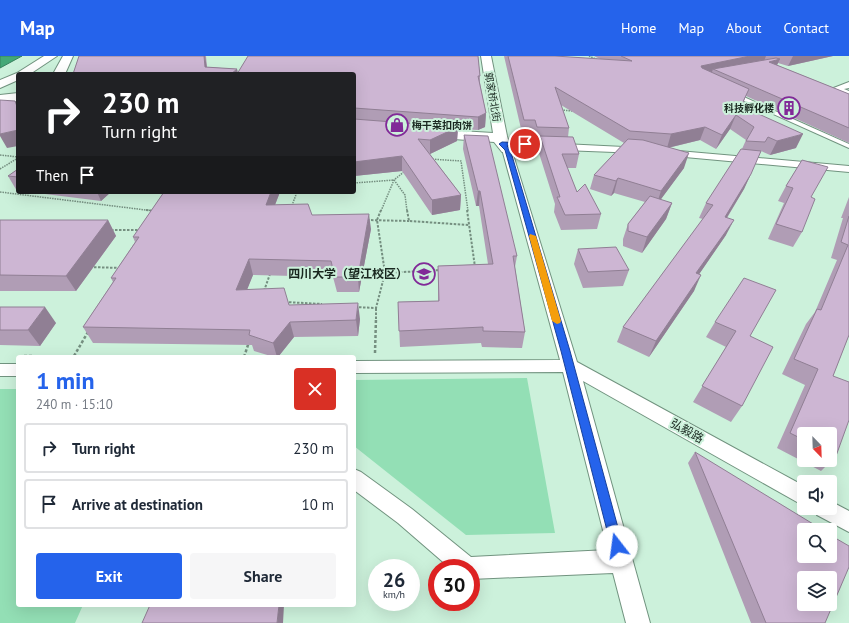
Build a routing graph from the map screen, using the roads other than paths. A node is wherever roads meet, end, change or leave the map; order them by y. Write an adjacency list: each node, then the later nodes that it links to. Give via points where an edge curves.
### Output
1 (52, 56): 4 (street)
2 (68, 56): 5 (street)
3 (486, 56): 15 (street, 郭家桥北街)
4 (25, 72)
5 (61, 72)
6 (16, 77): 7 (street)
7 (0, 84)
8 (849, 85): 10 (street, via 832,88)
9 (728, 92): 16 (lane)
10 (849, 94)
11 (16, 97): 12 (street)
12 (0, 100): 13 (street)
13 (16, 101)
14 (416, 132): 15 (street, 郭家桥北街)
15 (503, 144): 17 (street, via 615,148); 19 (street)
16 (849, 146)
17 (849, 169)
18 (16, 364): 21 (street)
19 (570, 366): 20 (street); 23 (street, 弘毅路); 26 (street)
20 (356, 367)
21 (0, 370)
22 (356, 479): 26 (street, via 399,511 467,568)
23 (797, 493)
24 (836, 515): 25 (street)
25 (849, 522)
26 (621, 561): 27 (street)
27 (638, 623)

